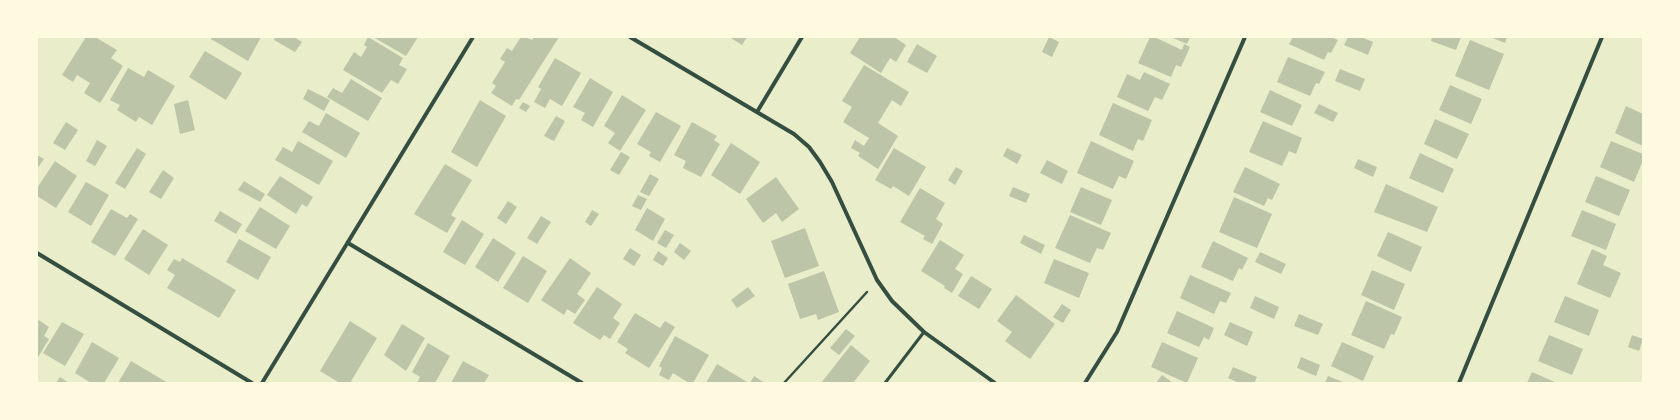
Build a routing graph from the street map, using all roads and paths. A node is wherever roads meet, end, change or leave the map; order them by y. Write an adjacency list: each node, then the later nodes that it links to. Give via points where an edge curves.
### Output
1 (473, 37): 7 (street)
2 (630, 37): 6 (street)
3 (802, 37): 6 (street)
4 (1245, 37): 17 (street, via 1117,332)
5 (1602, 37): 18 (street)
6 (757, 112): 9 (street, via 794,134 820,162 832,182)
7 (348, 243): 12 (street); 13 (street)
8 (37, 253): 11 (street)
9 (877, 280): 10 (street, via 892,301); 14 (path)
10 (924, 332): 15 (lane); 16 (street)
11 (252, 383)
12 (262, 383)
13 (582, 383)
14 (784, 383)
15 (885, 383)
16 (995, 383)
17 (1085, 383)
18 (1459, 383)

